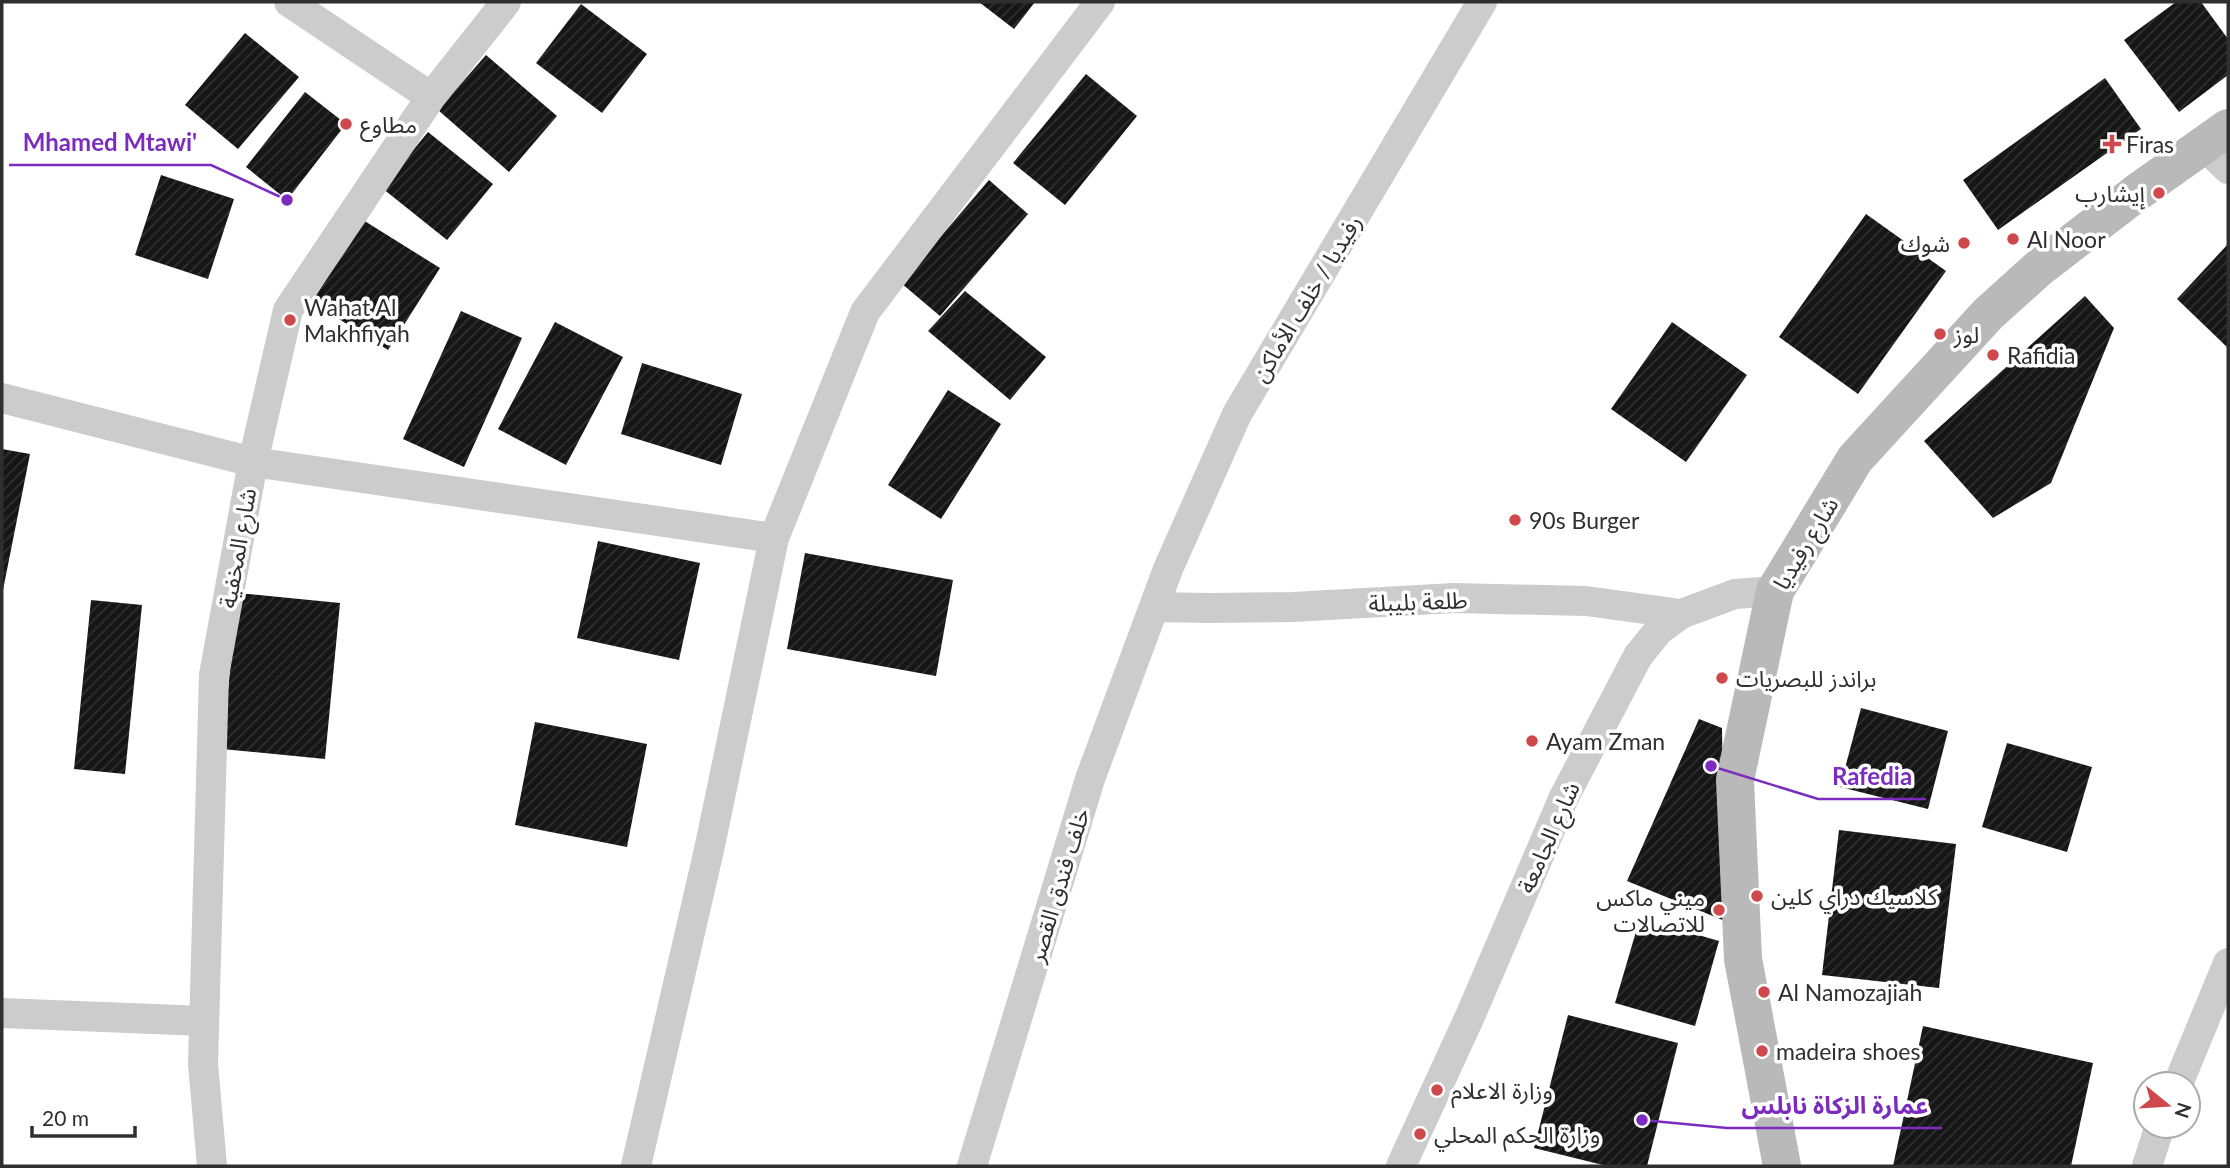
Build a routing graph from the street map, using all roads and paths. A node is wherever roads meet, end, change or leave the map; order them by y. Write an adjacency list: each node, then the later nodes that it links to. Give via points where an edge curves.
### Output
1 (289, 2): 5 (street)
2 (506, 2): 5 (street, شارع المخفية)
3 (1100, 2): 9 (street, via 866,312)
4 (1482, 2): 11 (street, رفيديا / خلف الأماكن, via 1237,414)
5 (431, 97): 8 (street, شارع المخفية, via 288,310)
6 (2220, 148): 10 (main road, شارع رفيديا, via 2139,191 1988,314 1855,459)
7 (2, 398): 8 (street)
8 (253, 462): 9 (street); 15 (street, شارع المخفية, via 214,675)
9 (774, 538): 19 (street)
10 (1775, 591): 12 (street, شارع الجامعة, via 1735,594); 22 (main road, شارع رفيديا, via 1735,780 1743,959)
11 (1154, 607): 12 (street, طلعة بليبلة, via 1293,607 1467,598 1586,601); 20 (street, خلف فندق القصر, via 1090,779)
12 (1681, 614): 21 (street, شارع الجامعة, via 1659,630 1639,656 1564,797)
13 (2228, 963): 16 (street)
14 (2, 1013): 15 (street)
15 (204, 1021): 18 (street, شارع المخفية)
16 (2184, 1070)
17 (2155, 1140): 23 (street)
18 (212, 1166)
19 (636, 1166)
20 (972, 1166)
21 (1401, 1166)
22 (1782, 1166)
23 (2147, 1166)

